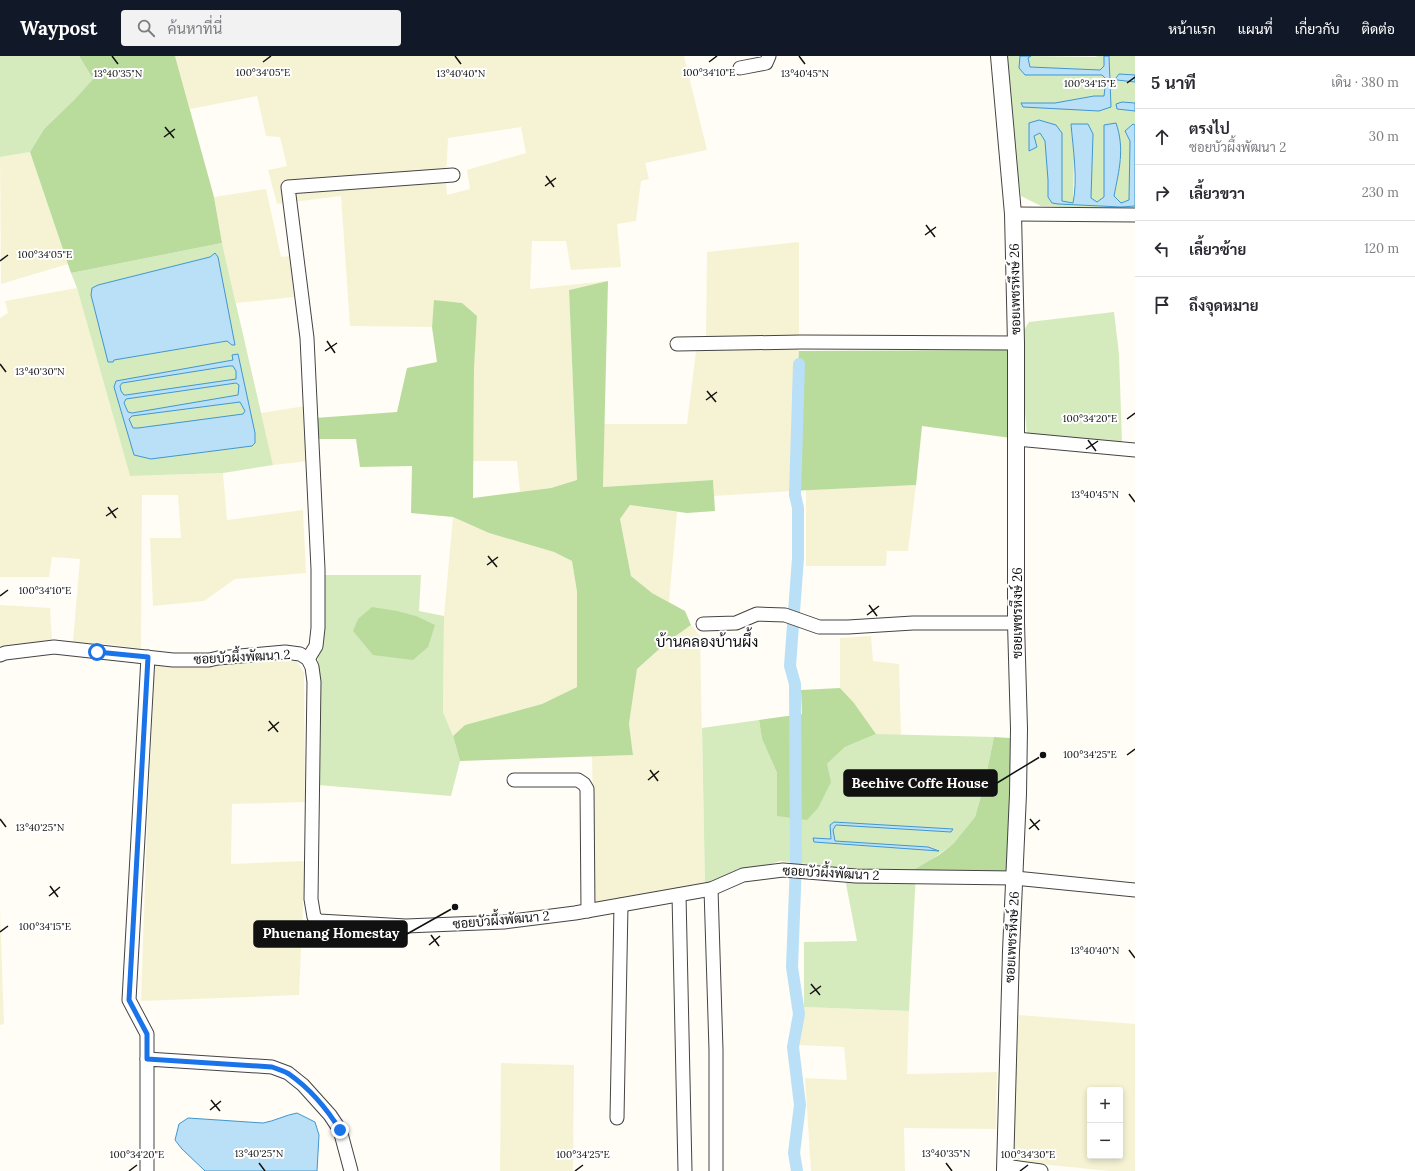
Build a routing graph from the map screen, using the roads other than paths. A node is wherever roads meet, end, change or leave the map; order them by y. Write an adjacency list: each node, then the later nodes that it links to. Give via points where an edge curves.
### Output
1 (769, 56): 3 (street, via 766,63)
2 (999, 56): 5 (street, ซอยเพชรหึงษ์ 26)
3 (740, 68)
4 (453, 175): 15 (street, via 288,187 307,338 318,569 316,646)
5 (1013, 214): 6 (street); 7 (street, ซอยเพชรหึงษ์ 26)
6 (1135, 215)
7 (1016, 342): 8 (street); 9 (street, ซอยเพชรหึงษ์ 26)
8 (678, 344)
9 (1016, 439): 10 (street); 11 (street, ซอยเพชรหึงษ์ 26)
10 (1135, 450)
11 (1016, 623): 12 (street, via 913,623 819,627 785,615 757,614 736,624); 17 (street, ซอยเพชรหึงษ์ 26, via 1018,794)
12 (703, 624)
13 (0, 655): 14 (street, ซอยบัวผึ้งพัฒนา 2, via 54,647)
14 (148, 657): 15 (street, ซอยบัวผึ้งพัฒนา 2, via 209,660 285,652 300,654); 23 (street, via 129,1000 147,1034)
15 (308, 659): 22 (street, ซอยบัวผึ้งพัฒนา 2, via 314,682 311,899 314,917 319,921 406,926 504,922)
16 (514, 780): 22 (street, via 578,780 587,789)
17 (1015, 878): 18 (street, ซอยบัวผึ้งพัฒนา 2, via 856,876 783,870 743,876); 19 (street, ซอยบัวผึ้งพัฒนา 2); 25 (street, ซอยเพชรหึงษ์ 26)
18 (711, 889): 20 (street, ซอยบัวผึ้งพัฒนา 2); 29 (street, via 716,1050)
19 (1135, 890)
20 (679, 895): 21 (street, ซอยบัวผึ้งพัฒนา 2); 28 (street)
21 (621, 905): 22 (street, ซอยบัวผึ้งพัฒนา 2); 24 (street)
22 (588, 911)
23 (147, 1059): 26 (street); 27 (street, via 272,1067 288,1073 303,1085 340,1130)
24 (617, 1118)
25 (1005, 1168): 30 (street)
26 (147, 1171)
27 (351, 1171)
28 (685, 1171)
29 (716, 1171)
30 (1040, 1171)

